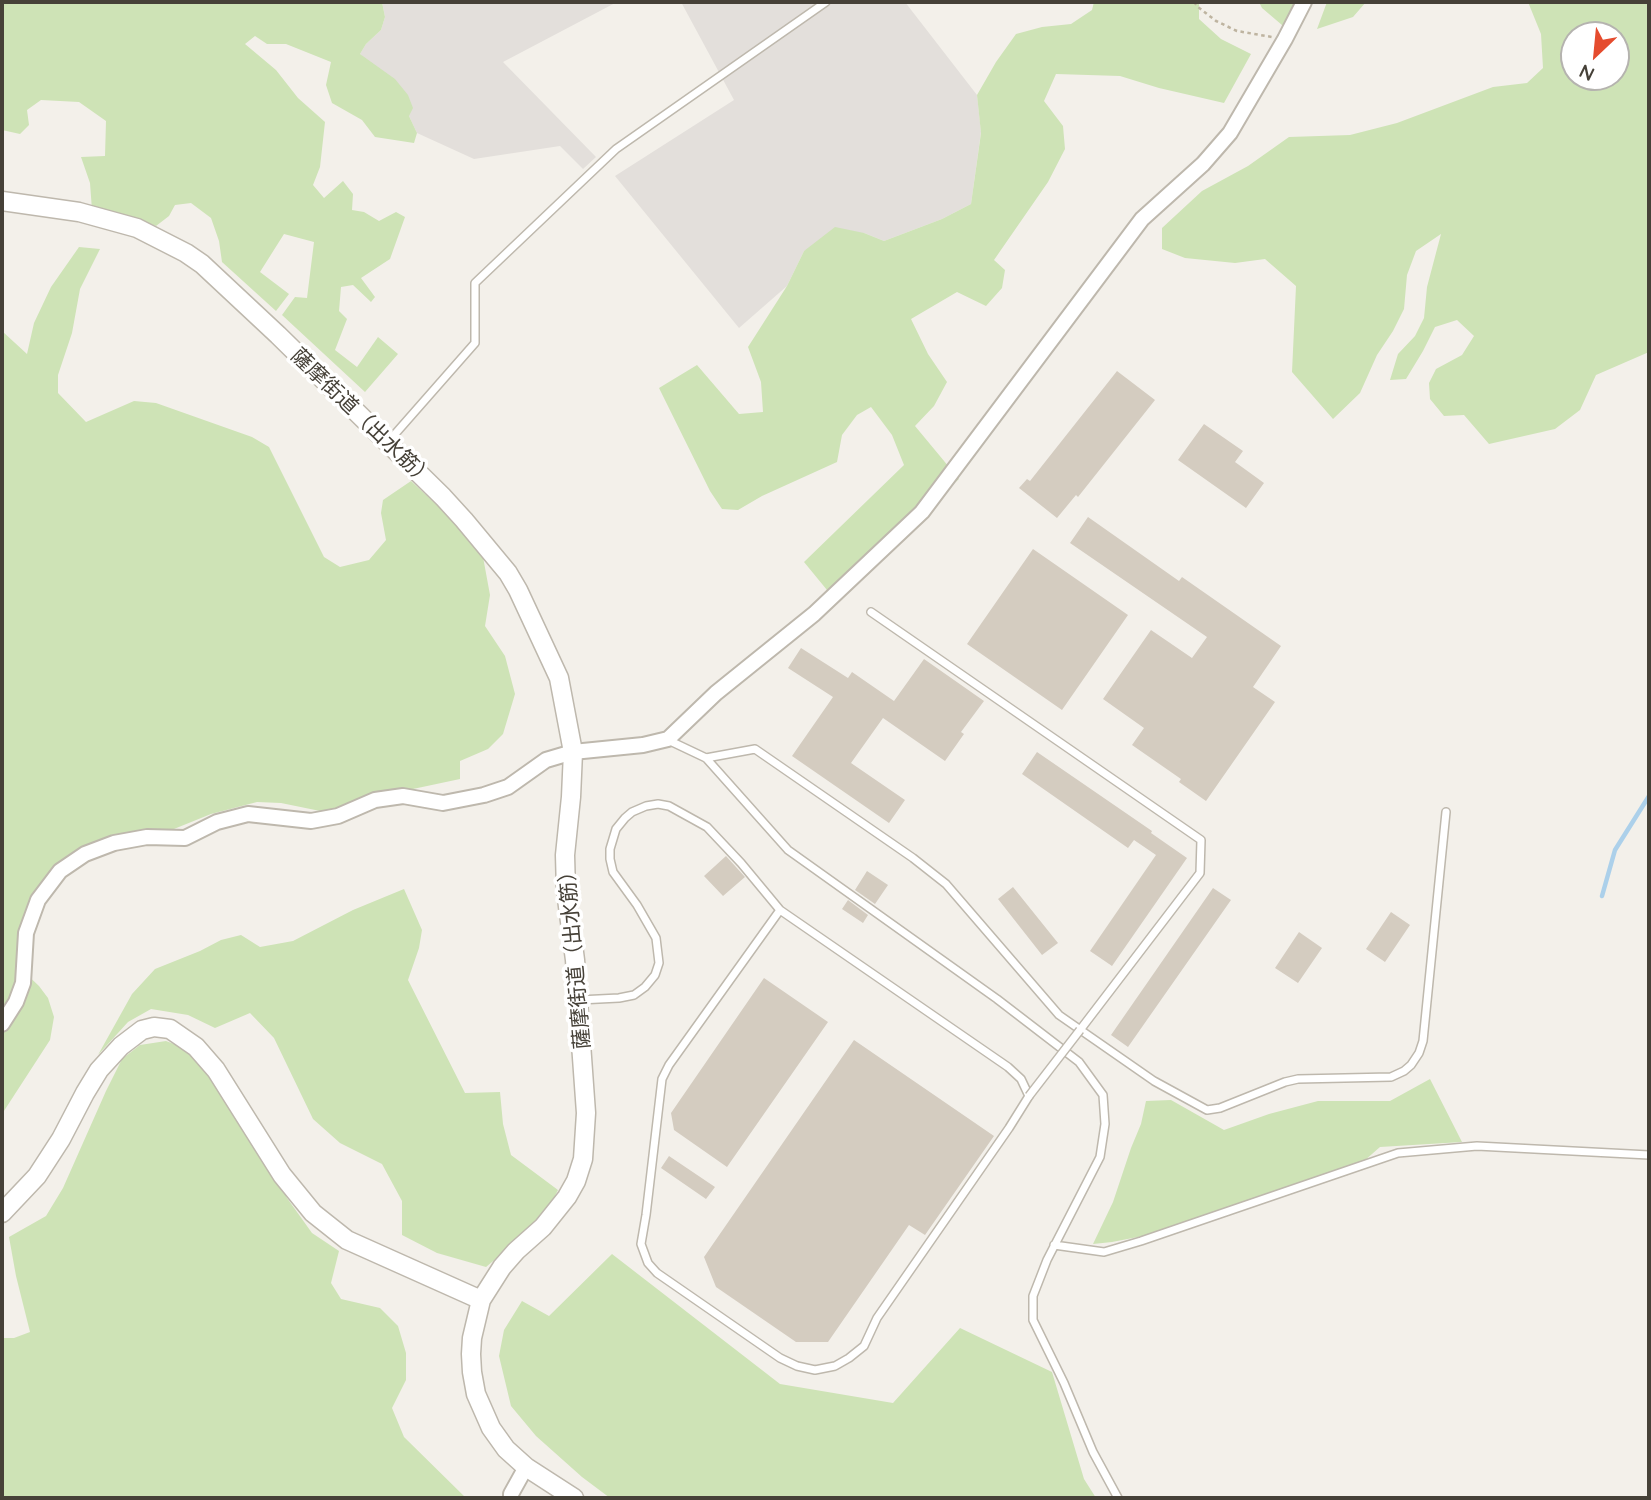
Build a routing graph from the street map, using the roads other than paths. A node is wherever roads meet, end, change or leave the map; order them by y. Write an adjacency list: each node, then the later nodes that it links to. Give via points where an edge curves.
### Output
1 (826, 2): 4 (lane, via 616,149 475,283 475,343)
2 (1304, 2): 6 (street, via 1230,133 1142,219 922,512 814,614 716,692)
3 (2, 201): 4 (street, 薩摩街道（出水筋）, via 123,223 186,253 219,279)
4 (388, 442): 7 (street, 薩摩街道（出水筋）, via 508,573 559,678)
5 (871, 612): 13 (lane, via 1201,840 1200,873)
6 (668, 739): 7 (street); 8 (lane)
7 (573, 752): 11 (street, 薩摩街道（出水筋）, via 565,855); 12 (street, via 546,760 509,787 484,795 443,803 403,796 375,800 338,816 311,821 248,814 217,822 185,838 147,837 85,854 60,871 38,900 26,933 23,983)
8 (706, 758): 13 (lane, via 755,749 913,858 946,884 1059,1015); 17 (lane, via 788,850 1046,1036 1079,1062 1103,1095 1100,1157)
9 (1446, 812): 13 (lane, via 1423,1041 1404,1071 1391,1077 1298,1079 1207,1110 1154,1081)
10 (780, 910): 11 (lane, via 707,827 669,806 658,804 632,812 611,839 610,859 656,938 659,963 655,975 634,995); 14 (lane, via 1007,1067 1021,1079); 14 (lane, via 662,1079 641,1244 657,1273 780,1358 815,1370 835,1366 864,1346 877,1318)
11 (578, 1000): 18 (street, 薩摩街道（出水筋）, via 586,1113 583,1160 576,1181 554,1215 502,1267)
12 (2, 1024)
13 (1080, 1030): 14 (lane, bridge)
14 (1030, 1096)
15 (1649, 1155): 17 (lane, via 1477,1146 1398,1153 1104,1252)
16 (2, 1213): 18 (street, via 37,1176 99,1070 142,1030 170,1029 196,1046 216,1070 282,1175 313,1213 347,1240)
17 (1054, 1245): 22 (lane, via 1033,1296 1033,1320)
18 (481, 1300): 19 (street, 薩摩街道（出水筋）, via 471,1354 476,1394 491,1428)
19 (526, 1467): 20 (street); 21 (street, 薩摩街道（出水筋）)
20 (510, 1498)
21 (574, 1498)
22 (1118, 1498)

